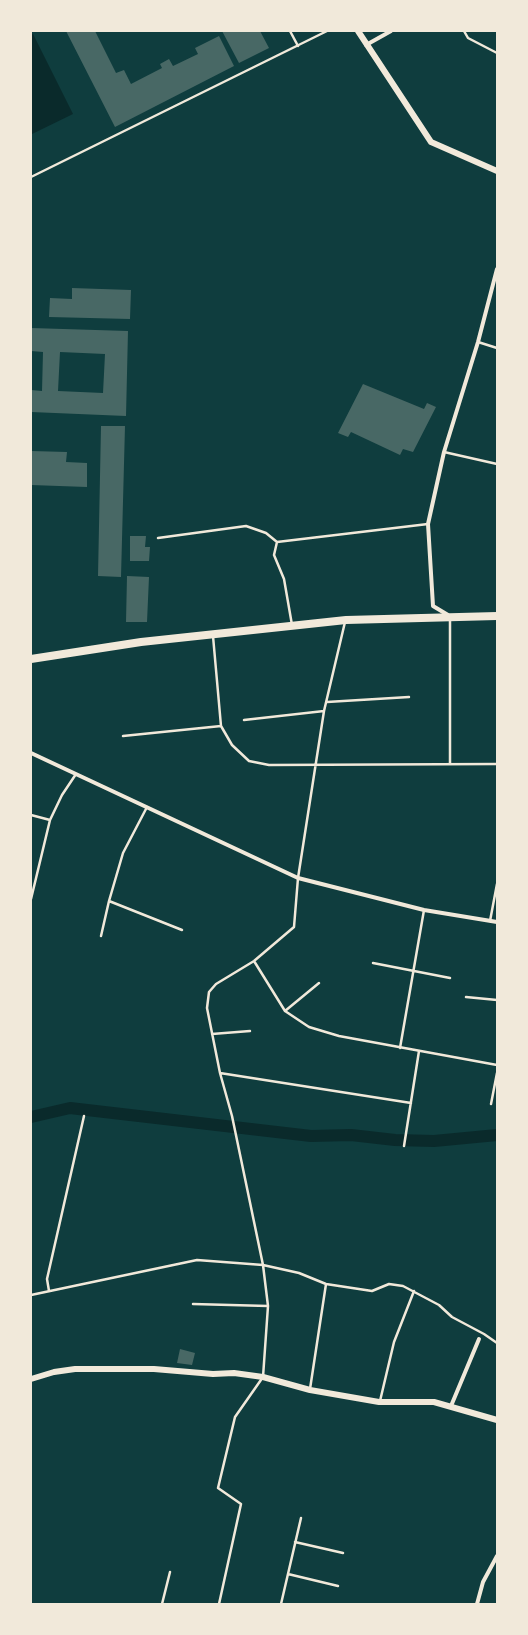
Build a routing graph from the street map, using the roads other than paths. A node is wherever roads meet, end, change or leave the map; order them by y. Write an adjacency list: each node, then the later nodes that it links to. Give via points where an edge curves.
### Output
1 (290, 31): 7 (lane)
2 (327, 31): 7 (lane)
3 (358, 31): 6 (street)
4 (391, 31): 6 (street)
5 (464, 31): 8 (lane, via 468,38)
6 (366, 45): 9 (street, via 431,142)
7 (298, 46): 10 (lane)
8 (497, 53)
9 (497, 172)
10 (31, 177)
11 (497, 269): 12 (street)
12 (478, 342): 13 (lane); 14 (street)
13 (497, 348)
14 (444, 452): 15 (lane); 16 (street)
15 (497, 464)
16 (428, 524): 18 (lane); 19 (street, via 433,606)
17 (158, 538): 18 (lane, via 246,526 266,533)
18 (277, 542): 22 (lane, via 274,555 284,579)
19 (450, 616): 20 (main road); 21 (main road); 33 (lane)
20 (497, 616)
21 (346, 620): 22 (main road); 26 (lane)
22 (292, 626): 23 (main road)
23 (212, 635): 24 (main road, via 141,642); 29 (lane)
24 (31, 659)
25 (409, 697): 26 (lane)
26 (327, 702): 27 (lane)
27 (324, 711): 28 (lane); 32 (lane)
28 (244, 720)
29 (221, 726): 30 (lane); 32 (lane, via 232,745 249,760 269,765)
30 (123, 736)
31 (31, 753): 35 (street)
32 (316, 764): 33 (lane); 39 (lane)
33 (450, 764): 34 (lane)
34 (497, 764)
35 (76, 774): 36 (street); 38 (lane)
36 (147, 807): 39 (street); 42 (lane, via 123,852)
37 (31, 815): 38 (lane)
38 (50, 820): 41 (lane)
39 (298, 878): 43 (street); 48 (lane, via 294,927)
40 (497, 884): 44 (lane)
41 (31, 899)
42 (109, 901): 46 (lane); 47 (lane)
43 (424, 910): 44 (street); 50 (lane)
44 (490, 921): 45 (street)
45 (497, 922)
46 (182, 930)
47 (101, 936)
48 (254, 961): 55 (lane); 57 (lane, via 216,984 209,992 207,1008)
49 (373, 964): 50 (lane)
50 (413, 971): 51 (lane); 58 (lane)
51 (450, 978)
52 (319, 984): 55 (lane)
53 (466, 997): 54 (lane)
54 (497, 1000)
55 (285, 1011): 58 (lane, via 309,1027 339,1036)
56 (250, 1031): 57 (lane)
57 (212, 1034): 61 (lane)
58 (400, 1048): 59 (lane)
59 (419, 1051): 60 (lane); 63 (lane)
60 (497, 1065)
61 (220, 1073): 63 (lane); 67 (lane, via 237,1137)
62 (497, 1073): 64 (lane)
63 (411, 1104): 66 (lane)
64 (491, 1104)
65 (84, 1116): 69 (lane, via 47,1279)
66 (404, 1146)
67 (263, 1266): 68 (lane, via 299,1273); 69 (lane, via 197,1260); 73 (lane)
68 (326, 1284): 70 (lane, via 372,1291 389,1284); 78 (lane)
69 (49, 1291): 71 (lane)
70 (414, 1291): 75 (lane); 79 (lane, via 394,1342)
71 (31, 1295)
72 (193, 1304): 73 (lane)
73 (268, 1306): 76 (lane)
74 (479, 1339): 80 (street)
75 (497, 1344)
76 (262, 1377): 77 (street, via 162,1369 81,1369 54,1372); 78 (street); 90 (lane, via 235,1417 218,1488 241,1504)
77 (31, 1379)
78 (310, 1390): 79 (street)
79 (379, 1402): 80 (street, via 434,1402)
80 (451, 1406): 81 (street)
81 (497, 1420)
82 (301, 1518): 83 (lane)
83 (295, 1542): 84 (lane); 87 (lane)
84 (344, 1553)
85 (497, 1556): 92 (street, via 483,1582)
86 (170, 1572): 89 (lane)
87 (288, 1574): 88 (lane); 91 (lane)
88 (338, 1586)
89 (162, 1604)
90 (219, 1604)
91 (281, 1604)
92 (477, 1604)

